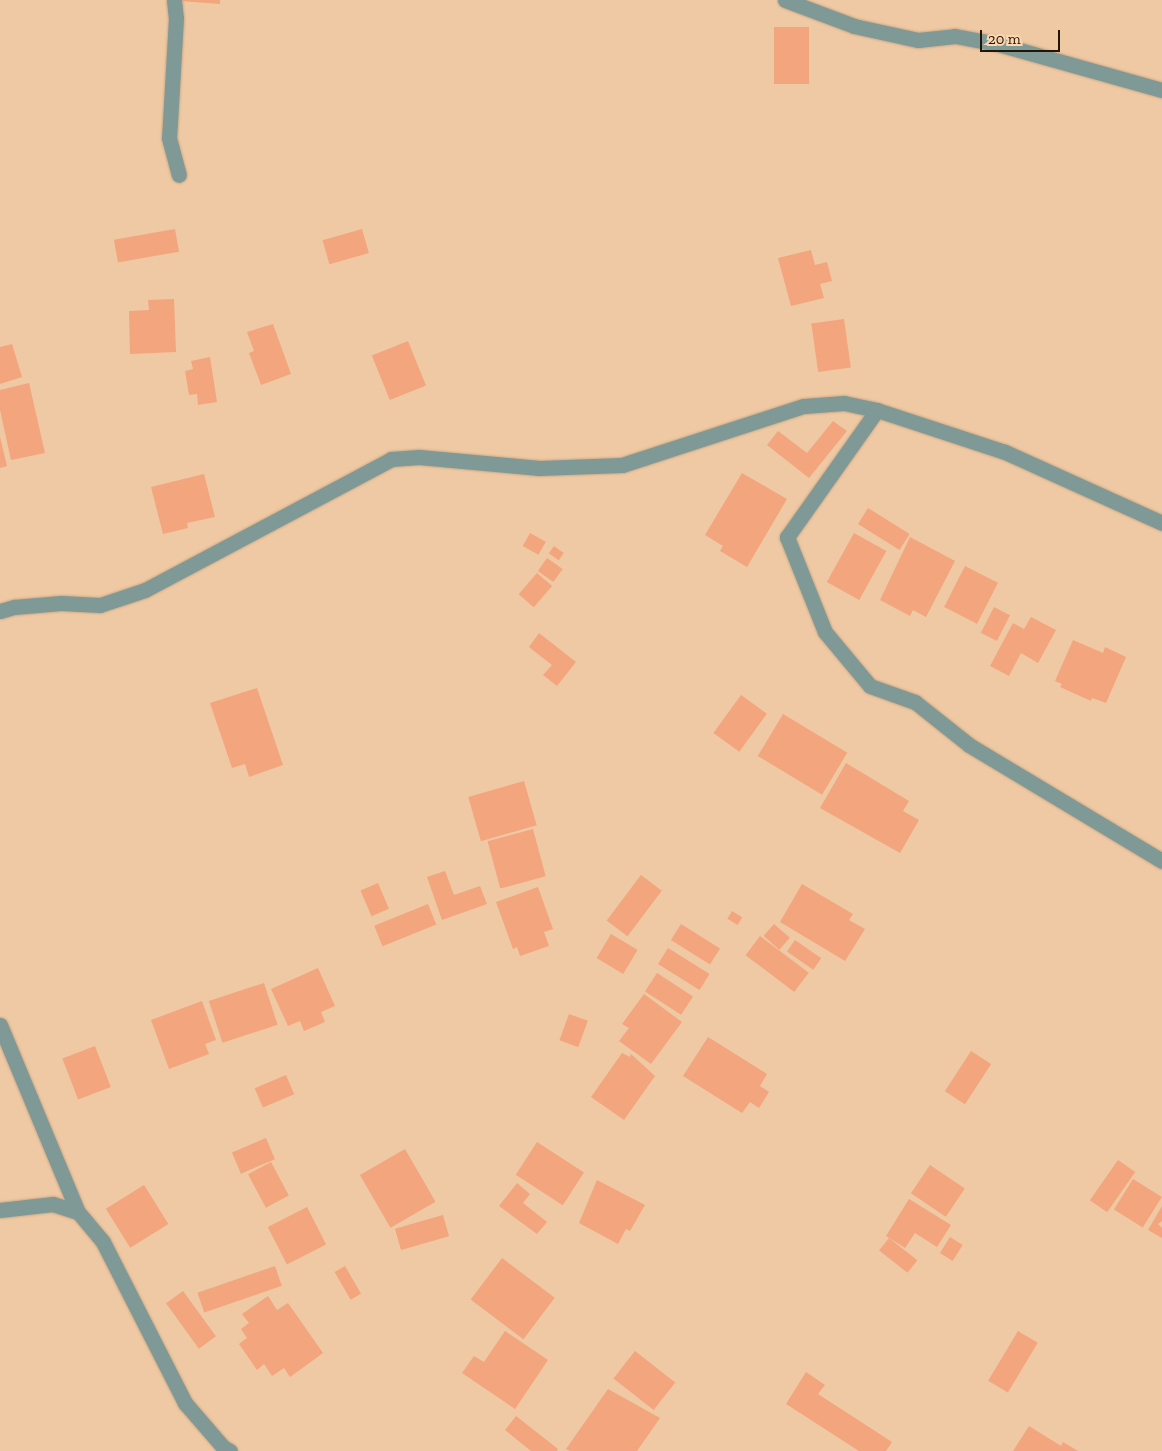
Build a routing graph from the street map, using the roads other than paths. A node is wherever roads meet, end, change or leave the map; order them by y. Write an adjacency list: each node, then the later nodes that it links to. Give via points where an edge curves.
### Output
1 (174, 0): 4 (street, via 176,18 169,138)
2 (785, 0): 3 (street, via 854,26 918,40 955,36 998,44)
3 (1162, 90)
4 (179, 175)
5 (878, 410): 6 (street, via 1006,452); 7 (street, via 844,403 804,406 614,466 539,468 420,457 391,459 144,590 100,605 61,604); 8 (street, via 788,537 824,632 870,686 915,702 969,745)
6 (1162, 523)
7 (0, 611)
8 (1162, 861)
9 (0, 1025): 11 (street)
10 (0, 1210): 11 (street, via 53,1204)
11 (78, 1212): 12 (street, via 103,1242 185,1403)
12 (230, 1451)

